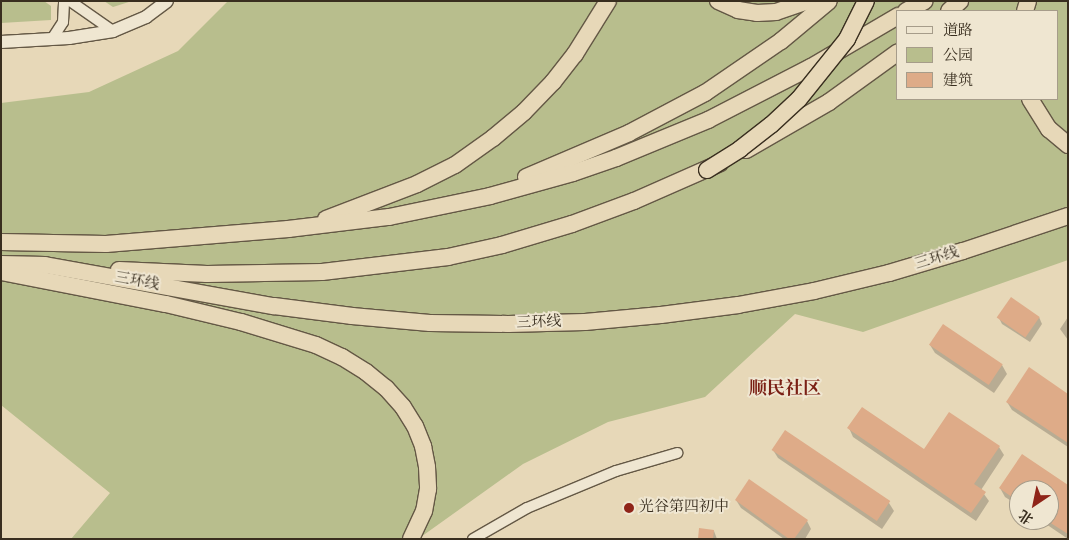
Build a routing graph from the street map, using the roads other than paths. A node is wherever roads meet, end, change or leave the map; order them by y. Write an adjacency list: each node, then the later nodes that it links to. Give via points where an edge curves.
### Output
1 (64, 1): 16 (street, via 63,22)
2 (70, 1): 15 (street)
3 (167, 1): 15 (street, via 146,17)
4 (594, 1): 19 (highway)
5 (608, 1): 19 (highway)
6 (718, 1): 7 (highway, via 738,10 757,13 776,12)
7 (808, 1)
8 (829, 1): 23 (highway, via 740,70 669,114 574,158)
9 (866, 1): 22 (highway, bridge, via 847,38 799,99 756,137)
10 (925, 1): 12 (highway)
11 (960, 1): 13 (highway)
12 (908, 10)
13 (950, 10)
14 (896, 17): 23 (highway, bridge, via 761,94 662,140 566,175)
15 (113, 31): 16 (street)
16 (52, 39): 17 (street)
17 (1, 42)
18 (896, 53): 22 (highway, bridge, via 829,102 770,138)
19 (575, 54): 25 (highway, via 524,112 455,165 384,198)
20 (1031, 100): 21 (highway, via 1049,129)
21 (1068, 145)
22 (707, 170): 28 (highway, via 572,224 448,257 322,272 207,274)
23 (442, 207): 25 (highway, via 389,218)
24 (1068, 216): 28 (highway, 三环线, via 889,273 814,291 661,315 517,324 430,323 274,306)
25 (288, 229): 26 (highway, via 106,244)
26 (1, 242)
27 (1, 264): 28 (highway, 三环线)
28 (44, 265)
29 (1, 272): 31 (highway, via 166,304 251,325 316,345 366,372 403,407 423,446 428,489 424,511)
30 (677, 453): 32 (street, via 616,471 545,500)
31 (411, 539)
32 (473, 539)

